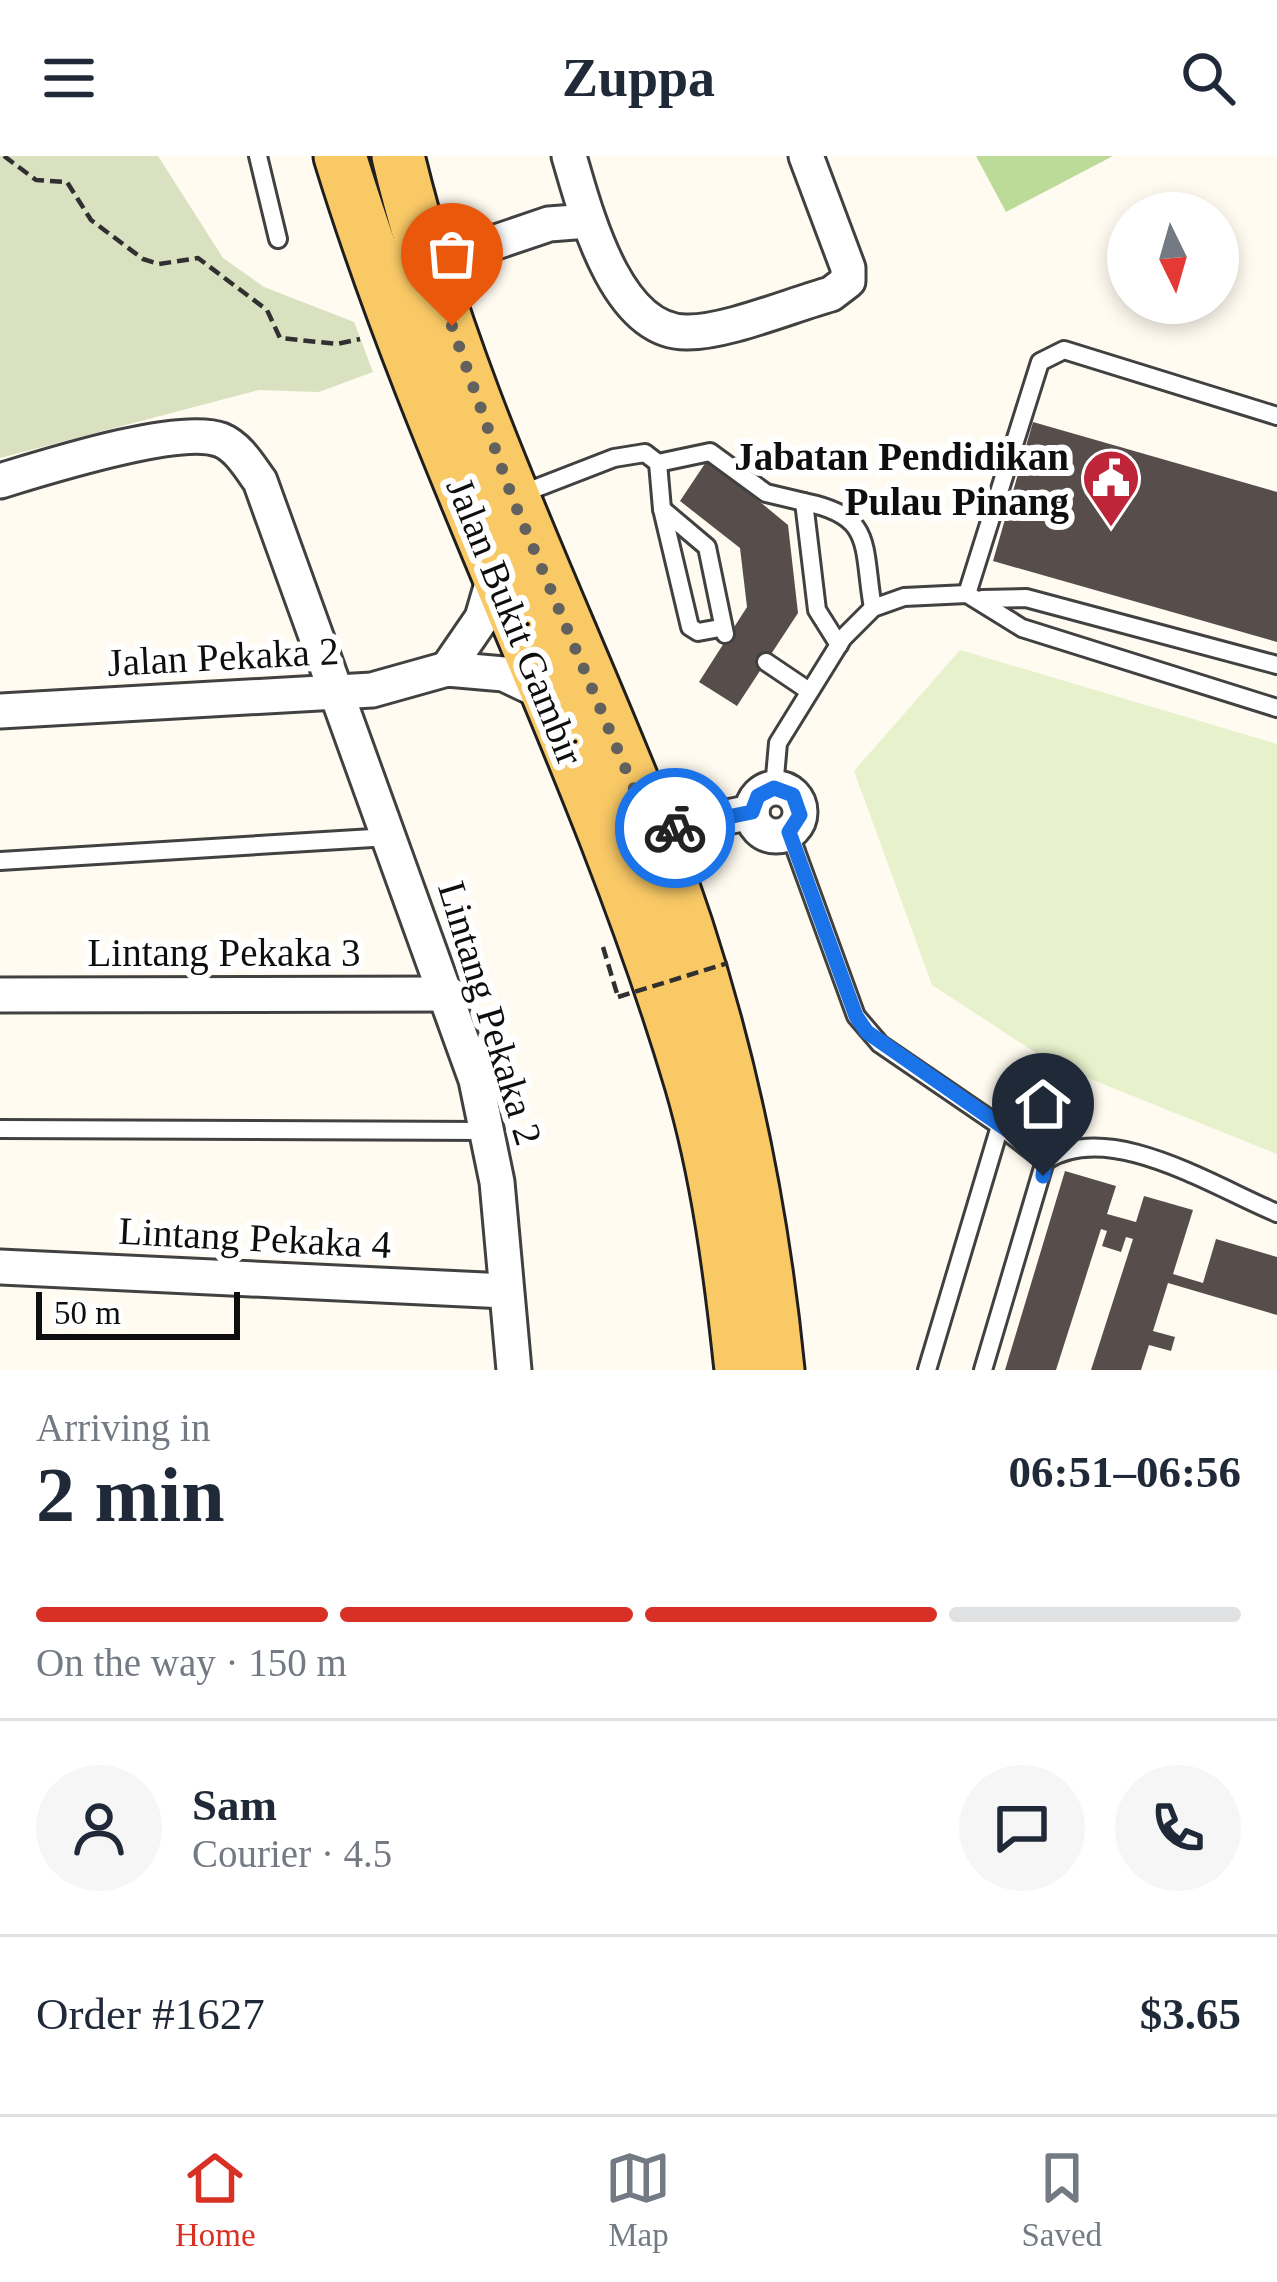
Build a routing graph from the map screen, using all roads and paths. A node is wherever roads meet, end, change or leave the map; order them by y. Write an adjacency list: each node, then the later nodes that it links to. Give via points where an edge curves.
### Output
1 (4, 156): 10 (path, via 36,180 67,182 91,220 143,259 198,258 267,310 280,338 338,344)
2 (258, 156): 8 (lane)
3 (340, 156): 10 (main road, Jalan Bukit Gambir)
4 (398, 156): 9 (main road, Jalan Bukit Gambir)
5 (569, 156): 7 (street)
6 (806, 156): 7 (street, via 848,268 848,281 831,294 688,333 663,328 623,296)
7 (588, 221): 9 (street, via 549,224)
8 (278, 239)
9 (434, 272): 14 (main road, Jalan Bukit Gambir)
10 (401, 330): 17 (main road, Jalan Bukit Gambir)
11 (1277, 416): 18 (lane, via 1051,352 1040,362)
12 (658, 463): 14 (lane, via 645,453 614,458); 15 (lane, via 710,452 766,493); 16 (lane)
13 (0, 481): 25 (street, Lintang Pekaka 2, via 175,438 223,440 260,481)
14 (512, 497): 30 (main road, Jalan Bukit Gambir)
15 (804, 502): 19 (lane, via 847,513 858,526); 20 (lane, via 817,610)
16 (662, 508): 16 (lane, via 690,627 724,632 707,547)
17 (496, 567): 23 (street, via 482,618); 26 (main road, Jalan Bukit Gambir)
18 (975, 597): 19 (lane, via 904,597); 22 (lane, via 1026,598); 27 (lane, via 1022,628)
19 (873, 608): 20 (lane)
20 (839, 645): 24 (lane)
21 (766, 662): 24 (lane)
22 (1277, 665)
23 (448, 669): 25 (street, Jalan Pekaka 2, via 403,685); 26 (street, Jalan Pekaka 2, via 504,674)
24 (809, 691): 29 (lane, via 778,742)
25 (340, 692): 28 (street, Jalan Pekaka 2); 32 (street, Lintang Pekaka 2)
26 (550, 696): 46 (main road, Jalan Bukit Gambir, via 691,1085)
27 (1277, 708)
28 (0, 714)
29 (763, 800): 30 (street); 31 (street, via 793,795 800,815)
30 (652, 832): 47 (main road, Jalan Bukit Gambir, via 709,1005 751,1172)
31 (789, 832): 38 (lane, via 856,1016 880,1044)
32 (390, 837): 33 (lane); 35 (street, Lintang Pekaka 2)
33 (0, 861)
34 (728, 963): 37 (path, bridge)
35 (449, 994): 36 (street, Lintang Pekaka 3); 40 (street, Lintang Pekaka 2)
36 (0, 995)
37 (618, 997)
38 (1000, 1126): 41 (lane); 48 (lane)
39 (0, 1129): 40 (lane)
40 (489, 1131): 44 (street, Lintang Pekaka 2)
41 (1045, 1161): 42 (lane, via 1066,1147 1107,1145); 49 (lane)
42 (1277, 1213)
43 (0, 1267): 44 (street, Lintang Pekaka 4)
44 (506, 1291): 45 (street, Lintang Pekaka 2)
45 (514, 1370)
46 (741, 1370)
47 (778, 1370)
48 (928, 1370)
49 (983, 1370)

